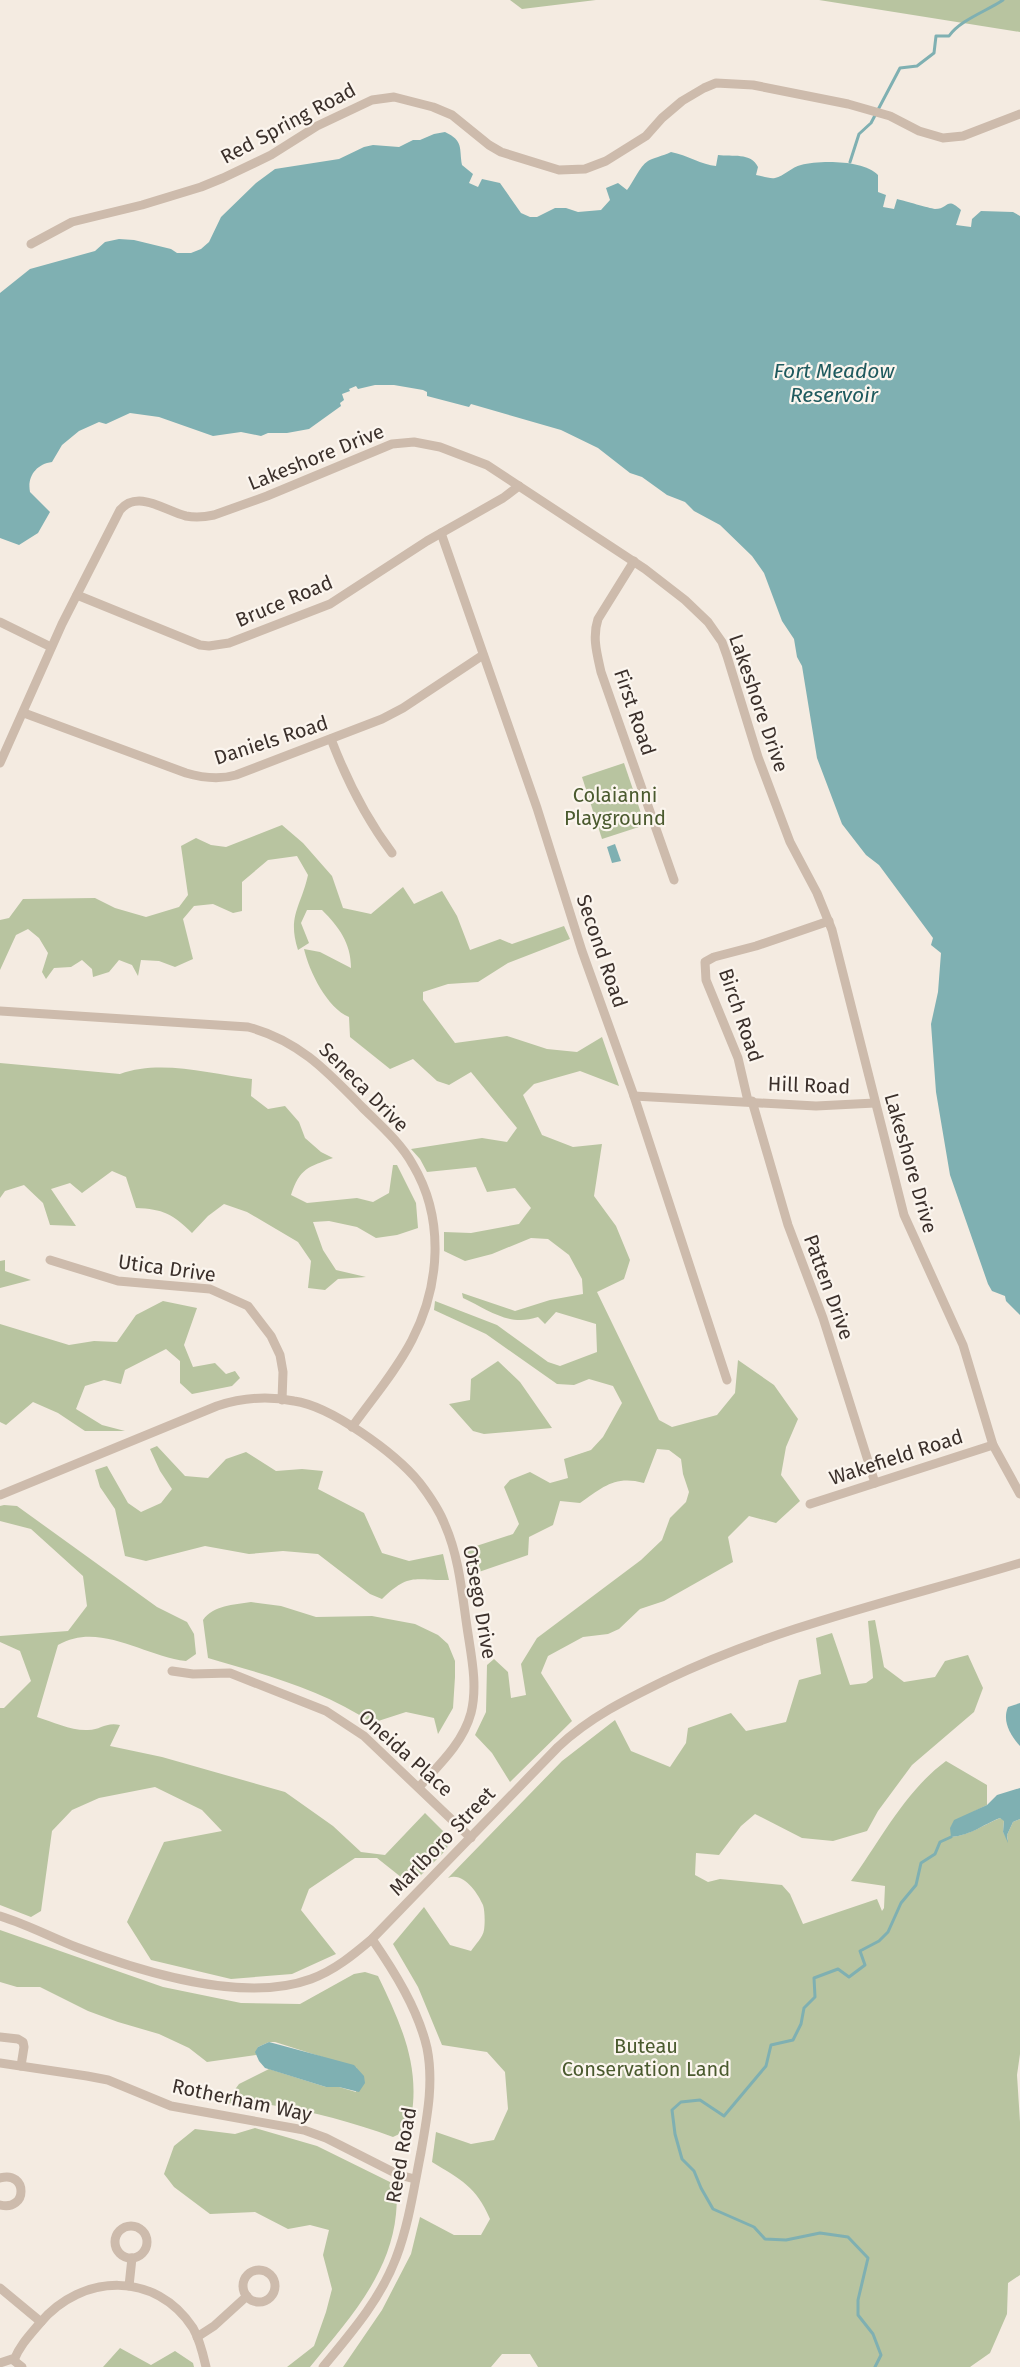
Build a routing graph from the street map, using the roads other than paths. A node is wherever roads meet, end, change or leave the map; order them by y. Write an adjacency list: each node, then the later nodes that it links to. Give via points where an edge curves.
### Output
1 (1020, 114): 2 (street, Red Spring Road, via 963,136 943,138 848,104 753,85 716,83 682,101 646,136 606,161 585,169 559,170 501,152 452,115 433,107 394,98 372,100 216,181 72,222)
2 (31, 244)
3 (519, 486): 4 (street, Bruce Road); 5 (street, Lakeshore Drive); 6 (street, Lakeshore Drive, via 471,457 440,447 403,442 214,515 184,516 132,501 120,510)
4 (441, 533): 6 (street, Bruce Road, via 330,604 219,645 190,641); 9 (street, Second Road)
5 (634, 561): 14 (street, First Road, via 598,619 595,644 601,672); 15 (street, Lakeshore Drive, via 685,600 722,642 790,842)
6 (77, 596): 8 (street, Lakeshore Drive)
7 (0, 622): 8 (street)
8 (51, 647): 10 (street, Lakeshore Drive)
9 (483, 655): 11 (street, Daniels Road, via 404,708); 17 (street, Second Road)
10 (24, 713): 11 (street, Daniels Road, via 212,779 236,775); 12 (street, Lakeshore Drive)
11 (332, 739): 13 (street, via 359,802)
12 (0, 763)
13 (392, 853)
14 (674, 880)
15 (829, 921): 18 (street, Birch Road, via 705,962 706,980 738,1058); 19 (street, Lakeshore Drive)
16 (0, 1011): 23 (street, Seneca Drive, via 248,1027 272,1034 325,1069 393,1139 413,1164 430,1204 436,1250 433,1273 429,1296 411,1341)
17 (634, 1096): 18 (street, Hill Road); 21 (street, Second Road)
18 (750, 1101): 19 (street, Hill Road, via 831,1107); 25 (street, Patten Drive)
19 (875, 1103): 24 (street, Lakeshore Drive, via 904,1215 963,1345)
20 (50, 1260): 22 (street, Utica Drive, via 118,1281 210,1289 248,1306 271,1335 280,1355)
21 (727, 1380)
22 (282, 1400): 23 (street, Otsego Drive, via 314,1407); 27 (street, Otsego Drive, via 236,1400 217,1406)
23 (352, 1427): 31 (street, Otsego Drive, via 395,1459 424,1488 445,1524 459,1572 473,1673 473,1702 459,1739)
24 (993, 1446): 25 (street, Wakefield Road); 26 (street, Lakeshore Drive)
25 (875, 1483): 28 (street, Wakefield Road)
26 (1020, 1494)
27 (0, 1496)
28 (810, 1504)
29 (1020, 1563): 32 (street, Marlboro Street, via 762,1640 720,1655 613,1706 558,1747)
30 (172, 1671): 31 (street, Oneida Place, via 230,1673 326,1711 364,1736)
31 (419, 1787): 32 (street, Oneida Place)
32 (471, 1838): 34 (street, Marlboro Street)
33 (0, 1916): 34 (street, Marlboro Street, via 125,1963 238,1988 276,1988 314,1978 350,1958)
34 (372, 1939): 39 (street, Reed Road, via 404,1990 428,2054 429,2100)
35 (0, 2037): 37 (street, via 24,2043)
36 (0, 2063): 37 (street, Rotherham Way)
37 (21, 2066): 39 (street, Rotherham Way, via 108,2080 176,2107 310,2132)
38 (0, 2178): 40 (street, via 14,2179 21,2191 15,2204)
39 (416, 2179): 51 (street, Reed Road, via 390,2272 369,2309)
40 (0, 2205)
41 (132, 2258): 42 (street)
42 (129, 2286): 45 (street, via 103,2286 78,2293); 46 (street, via 170,2303)
43 (0, 2288): 45 (street)
44 (247, 2296): 46 (street)
45 (41, 2322): 47 (street)
46 (197, 2337): 50 (street)
47 (14, 2360): 48 (street); 49 (street)
48 (0, 2362)
49 (22, 2367)
50 (206, 2367)
51 (323, 2367)

